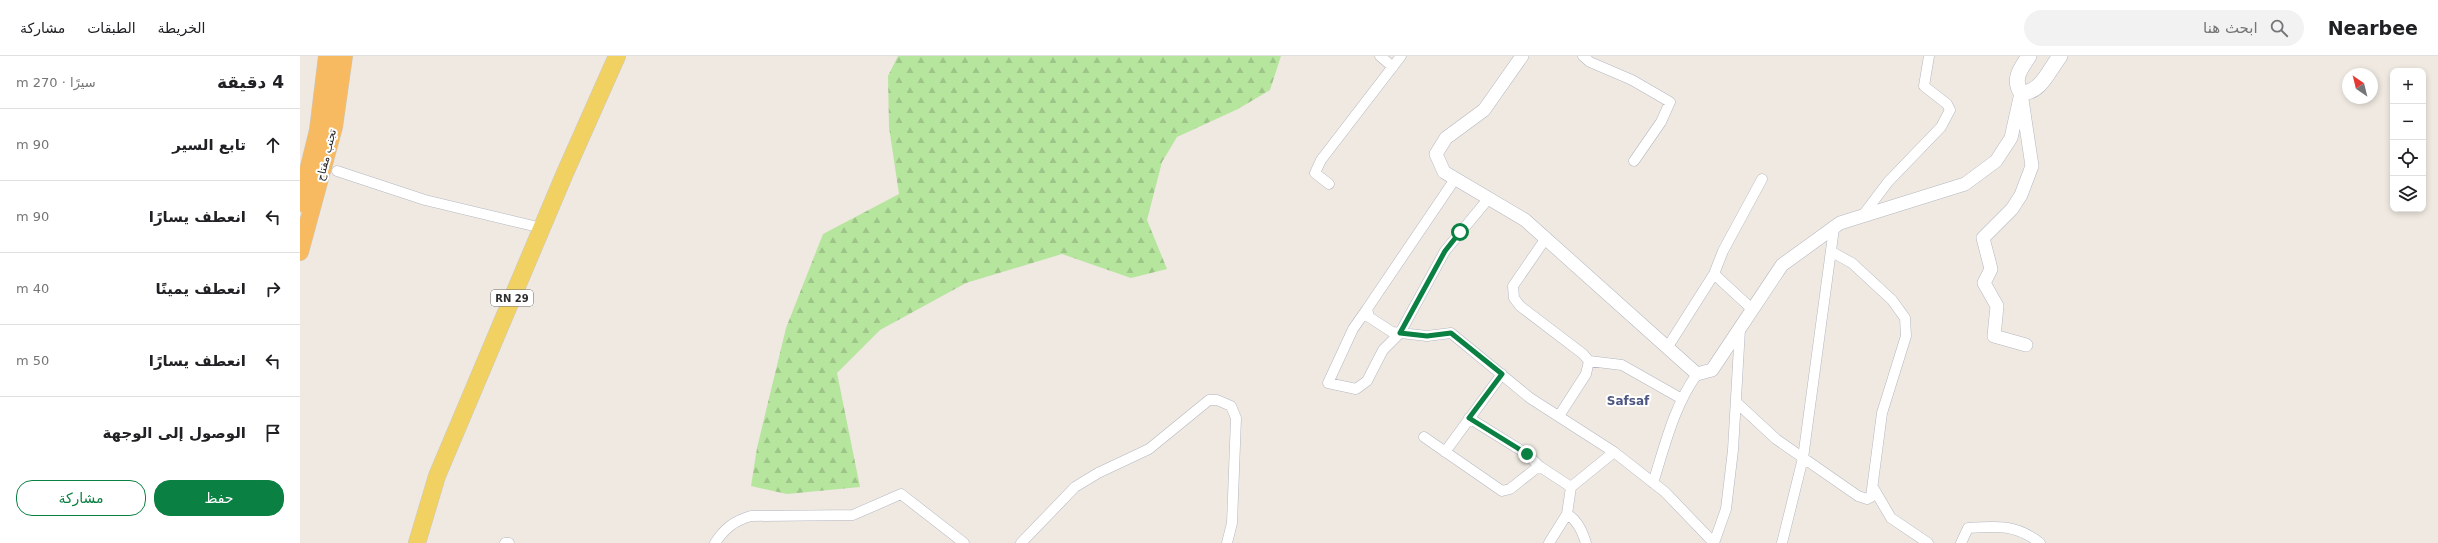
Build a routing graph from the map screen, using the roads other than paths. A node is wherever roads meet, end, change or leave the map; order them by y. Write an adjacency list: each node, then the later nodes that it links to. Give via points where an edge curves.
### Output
1 (327, 56): 19 (highway, تجنب مفتاح, via 318,130)
2 (344, 56): 24 (highway, تجنب مفتاح, via 334,127)
3 (617, 56): 21 (main road, RN 29)
4 (1380, 56): 11 (street)
5 (1401, 56): 11 (street)
6 (1522, 56): 15 (street, via 1484,110 1446,138 1436,154 1444,172)
7 (1583, 56): 13 (street, via 1590,62 1632,80 1670,102 1661,122)
8 (1929, 56): 20 (street, via 1924,86 1947,104 1950,110 1941,127 1888,182)
9 (2028, 56): 12 (main road, via 2017,77 2016,85)
10 (2060, 56): 12 (main road, via 2042,82 2028,93)
11 (1394, 67): 17 (street, via 1321,160 1316,173)
12 (2020, 93): 20 (street, via 2011,138 1996,161 1965,184); 31 (street, via 2032,166 2012,210 1983,238 1991,269 1984,283 1996,306 1994,336)
13 (1634, 161)
14 (337, 171): 21 (street, via 425,200)
15 (1455, 179): 18 (street); 27 (street)
16 (1762, 179): 26 (street, via 1723,251)
17 (1329, 184)
18 (1489, 198): 23 (street, via 1525,220); 30 (street, via 1445,251)
19 (300, 203)
20 (1863, 215): 22 (street, via 1840,223)
21 (542, 228): 50 (main road, RN 29, via 437,476)
22 (1834, 228): 25 (street); 28 (street, via 1782,265)
23 (1546, 238): 32 (street); 33 (street, via 1514,286 1514,298 1520,306)
24 (300, 252)
25 (1832, 252): 43 (street); 47 (street, via 1852,263 1892,300 1905,318 1906,336 1882,414)
26 (1714, 274): 28 (street); 32 (street)
27 (1368, 309): 30 (street, via 1369,317 1379,326); 30 (street, via 1353,329 1328,383 1356,389 1367,381 1383,350)
28 (1753, 310): 29 (street)
29 (1740, 329): 35 (street, via 1712,370); 37 (street)
30 (1400, 333): 34 (street, via 1427,336 1451,333)
31 (2026, 345)
32 (1667, 348): 35 (street)
33 (1589, 361): 36 (street, via 1622,366); 38 (street, via 1586,374)
34 (1502, 374): 38 (street, via 1530,398); 39 (street)
35 (1697, 374): 36 (street)
36 (1682, 399): 45 (street)
37 (1736, 402): 43 (street, via 1776,439); 59 (street, via 1726,509)
38 (1559, 416): 42 (street)
39 (1469, 418): 41 (street); 44 (street, via 1527,454)
40 (1424, 437): 41 (street)
41 (1445, 452): 44 (street, via 1502,491 1510,489)
42 (1614, 452): 45 (street); 46 (street)
43 (1802, 458): 47 (street, via 1858,496 1867,499 1871,497); 60 (street)
44 (1539, 466): 46 (street)
45 (1653, 483): 59 (street)
46 (1571, 487): 48 (street)
47 (1874, 489): 49 (street, via 1891,518)
48 (1567, 514): 57 (street); 58 (street, via 1573,517 1581,529)
49 (1913, 539): 61 (street)
50 (417, 543)
51 (506, 543): 52 (street)
52 (509, 543)
53 (715, 543): 54 (street, via 723,531 736,520 751,516 853,515 900,494)
54 (964, 543)
55 (1021, 543): 56 (street, via 1075,487 1098,473 1150,450 1209,400 1217,400 1231,406 1236,418 1232,523)
56 (1227, 543)
57 (1549, 543)
58 (1586, 543)
59 (1714, 543)
60 (1782, 543)
61 (1928, 543)
62 (1961, 543): 63 (street, via 1968,528 2001,526 2027,533)
63 (2040, 543)

